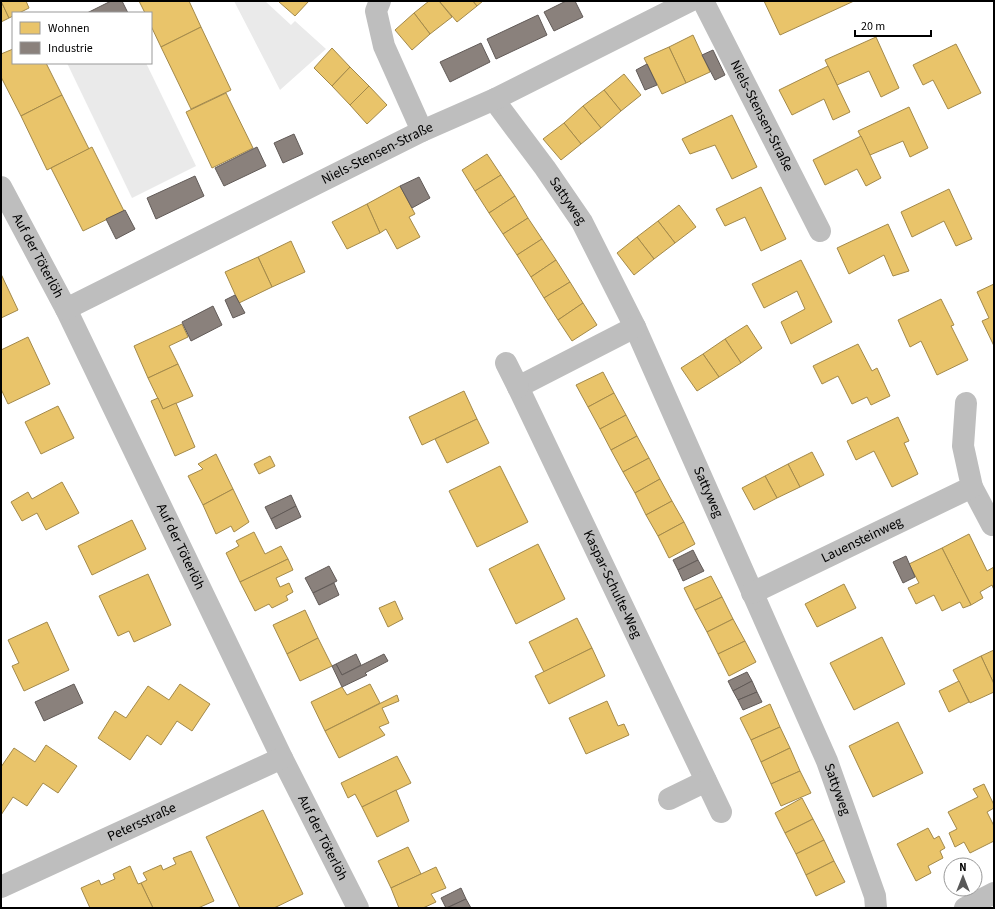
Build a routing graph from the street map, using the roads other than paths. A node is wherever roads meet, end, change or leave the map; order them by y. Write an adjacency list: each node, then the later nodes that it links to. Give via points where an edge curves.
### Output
1 (380, 1): 5 (street, via 376,11 384,46)
2 (690, 1): 4 (street, Niels-Stensen-Straße)
3 (703, 1): 7 (street, Niels-Stensen-Straße)
4 (495, 99): 5 (street, Niels-Stensen-Straße); 9 (street, Sattyweg, via 582,222)
5 (422, 131): 8 (street, Niels-Stensen-Straße)
6 (1, 187): 8 (street, Auf der Töterlöh)
7 (820, 231)
8 (66, 309): 16 (street, Auf der Töterlöh)
9 (635, 327): 11 (street); 15 (street, Sattyweg)
10 (506, 362): 11 (street, Kaspar-Schulte-Weg)
11 (518, 387): 17 (street, Kaspar-Schulte-Weg)
12 (966, 403): 13 (street, via 963,446)
13 (972, 486): 14 (street); 15 (street, Lauensteinweg)
14 (992, 525)
15 (752, 593): 23 (street, Sattyweg, via 827,761 875,896)
16 (282, 758): 20 (street, Petersstraße); 22 (street, Auf der Töterlöh)
17 (706, 781): 18 (street); 19 (street, Kaspar-Schulte-Weg)
18 (669, 799)
19 (721, 812)
20 (1, 887)
21 (994, 893): 24 (street)
22 (358, 908)
23 (876, 908)
24 (965, 908)

